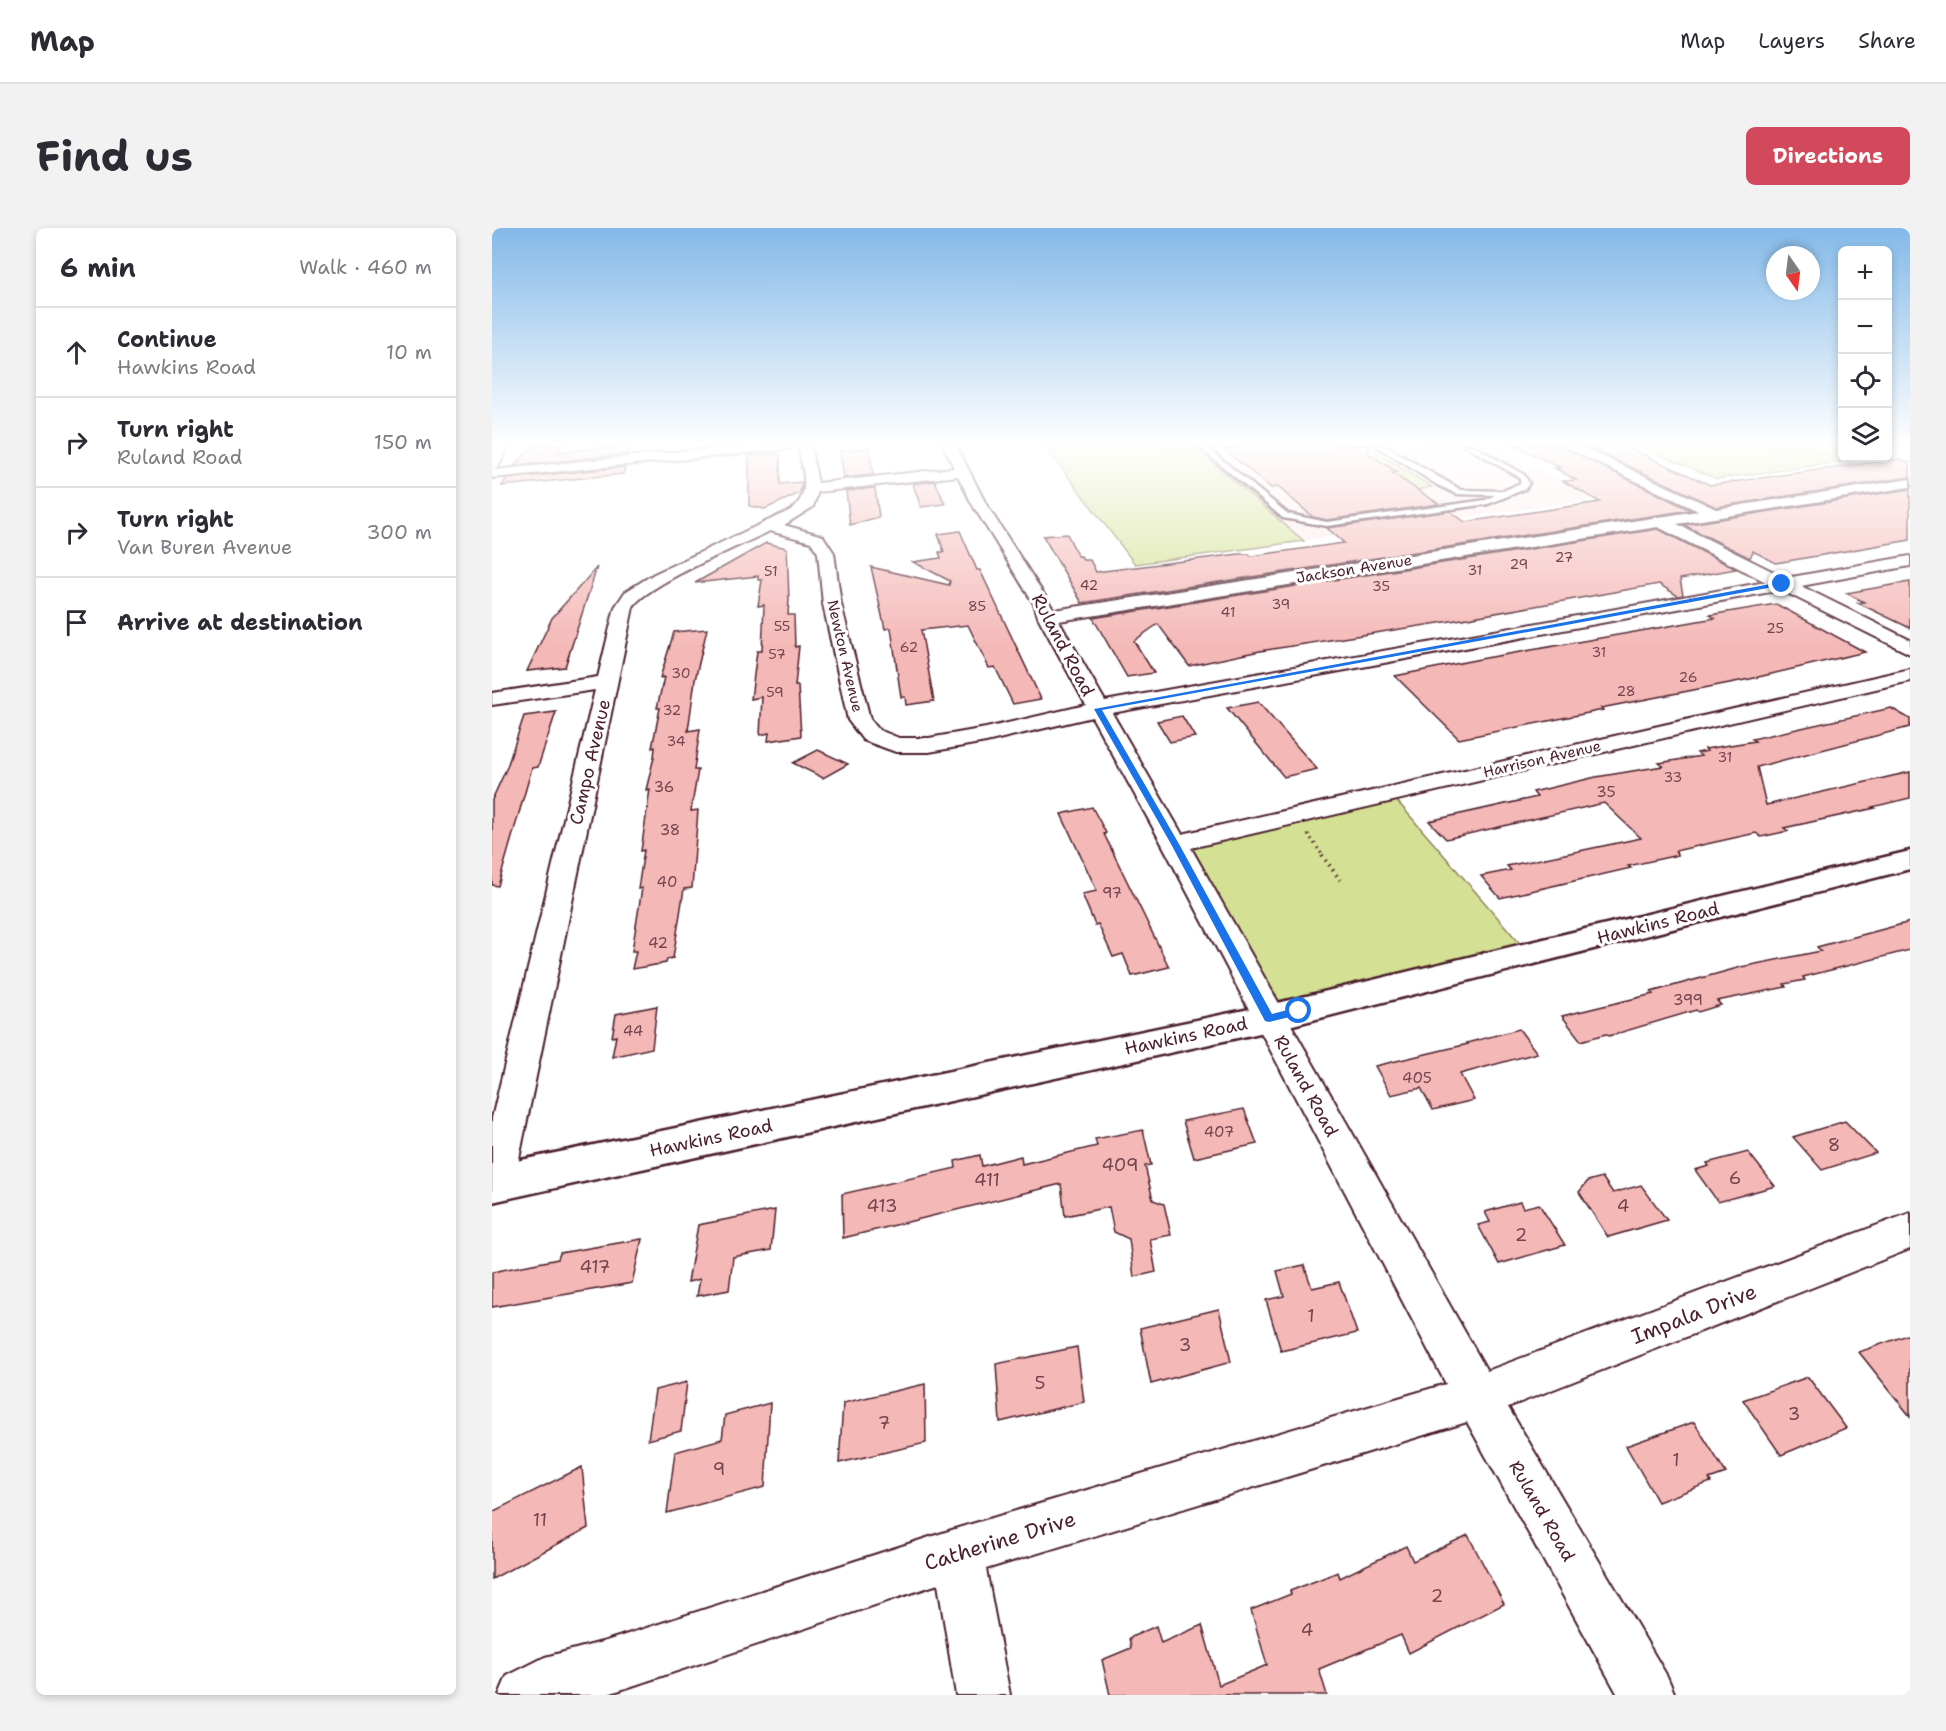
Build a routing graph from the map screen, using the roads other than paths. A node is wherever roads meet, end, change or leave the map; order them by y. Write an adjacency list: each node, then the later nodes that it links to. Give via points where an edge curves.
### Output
1 (791, 513): 8 (street, Campo Avenue)
2 (985, 513): 11 (street, Ruland Road, via 1043,604)
3 (1283, 513): 4 (lane, via 1300,521 1327,524)
4 (1403, 513)
5 (1719, 513): 6 (street, Jackson Avenue)
6 (1716, 514): 7 (street, Jackson Avenue)
7 (1661, 522): 10 (street); 11 (street, Jackson Avenue)
8 (768, 526): 14 (street, Campo Avenue, via 631,596 624,607); 16 (street, Newton Avenue, via 817,540 826,553 832,604 860,720 871,735 896,745 929,745)
9 (1910, 561): 10 (street, Newton Avenue)
10 (1782, 584): 12 (street); 16 (street, Newton Avenue)
11 (1047, 617): 16 (street, Ruland Road)
12 (1910, 648)
13 (1910, 675): 17 (street, Harrison Avenue)
14 (608, 682): 15 (street); 20 (street, Campo Avenue)
15 (492, 699)
16 (1097, 709): 17 (street, Ruland Road)
17 (1175, 844): 19 (street, Ruland Road)
18 (1910, 860): 19 (street, Hawkins Road)
19 (1269, 1018): 20 (street, Hawkins Road); 22 (street, Ruland Road)
20 (494, 1184)
21 (1910, 1231): 22 (street, Impala Drive)
22 (1477, 1397): 23 (street, Catherine Drive); 26 (street, Ruland Road)
23 (958, 1553): 24 (street, Catherine Drive, via 606,1668 545,1684); 25 (street)
24 (526, 1695)
25 (982, 1695)
26 (1648, 1695)

